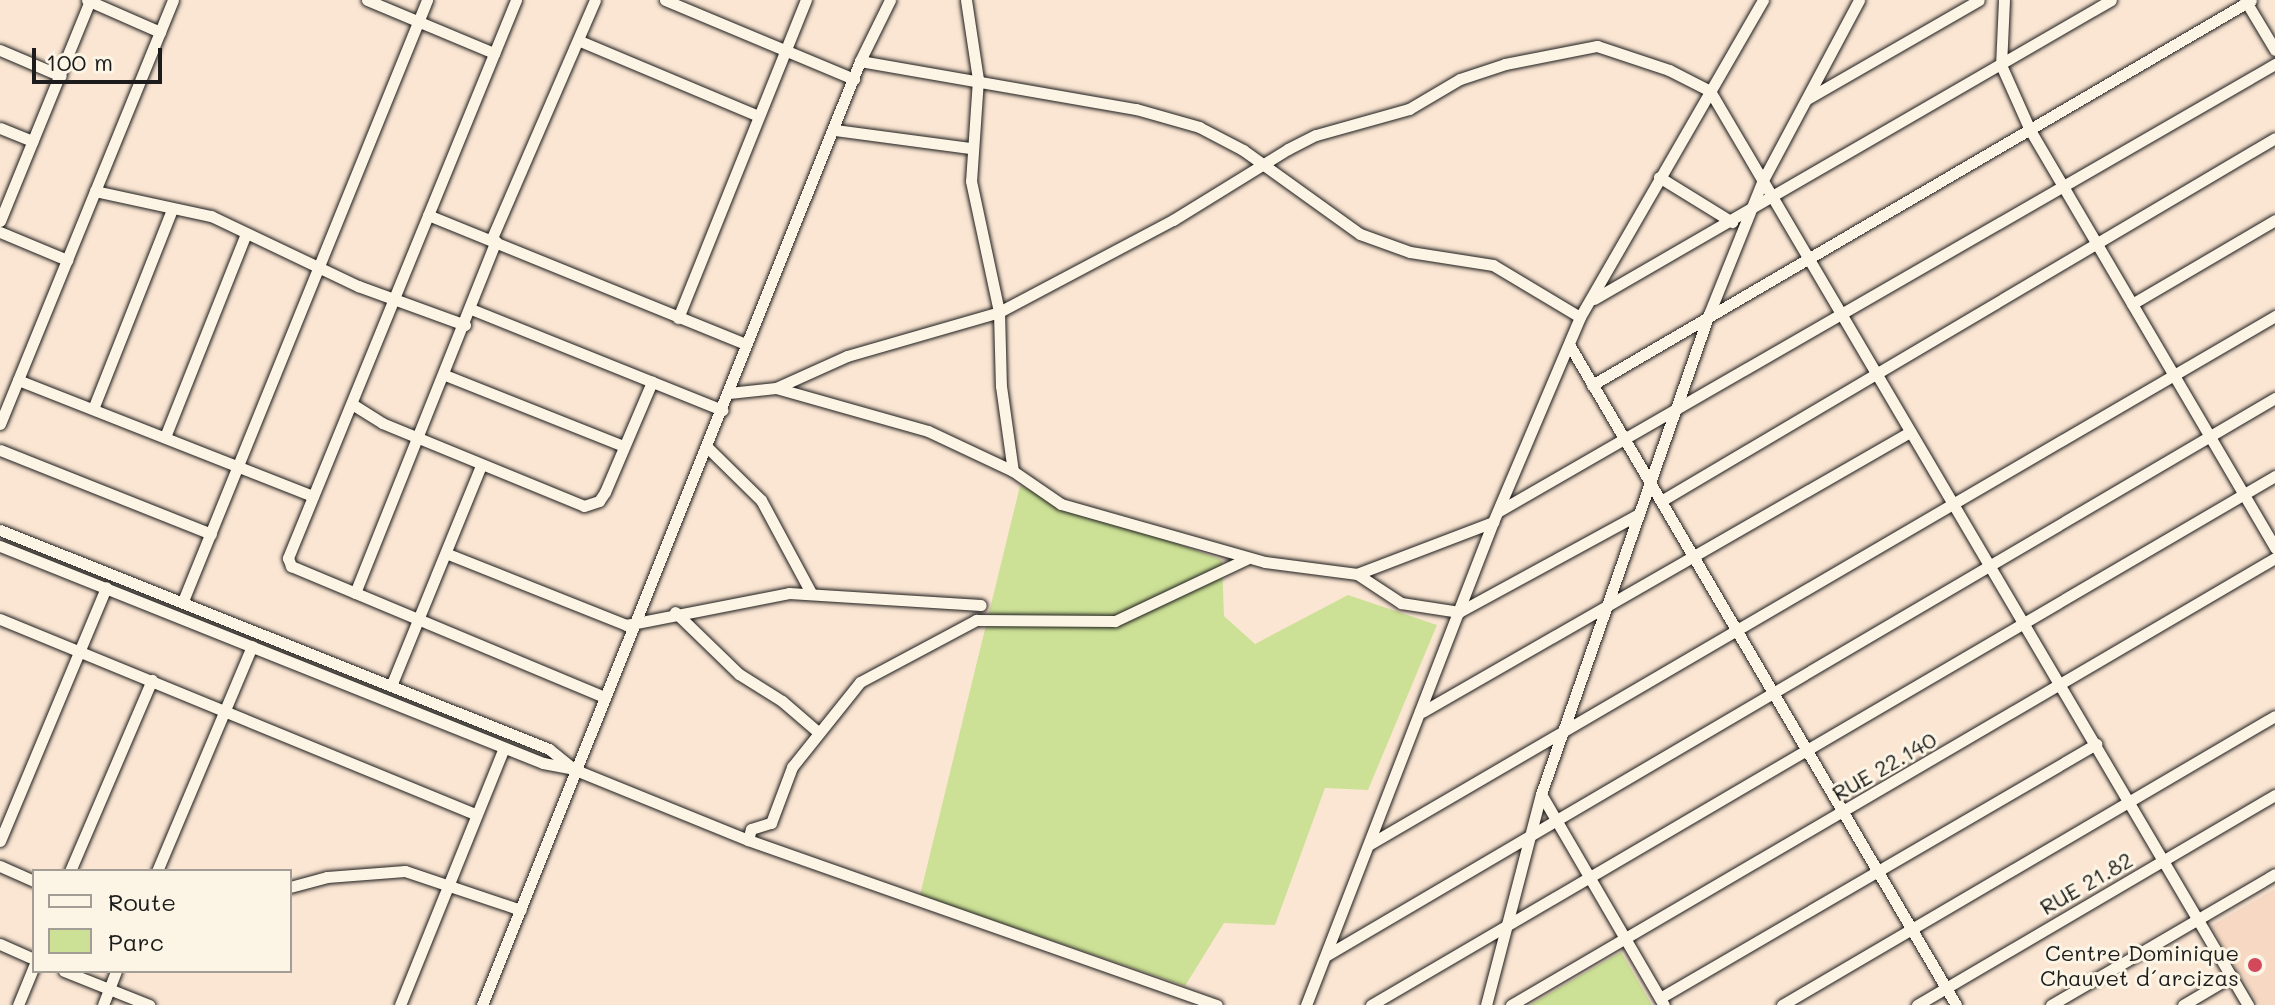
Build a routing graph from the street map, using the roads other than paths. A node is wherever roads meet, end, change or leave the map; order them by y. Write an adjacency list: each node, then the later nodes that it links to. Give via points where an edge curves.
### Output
1 (89, 0): 18 (street); 27 (street)
2 (173, 0): 18 (street)
3 (367, 0): 17 (street)
4 (427, 0): 17 (street)
5 (516, 0): 23 (street)
6 (595, 0): 19 (street)
7 (665, 0): 22 (street)
8 (806, 0): 22 (street)
9 (890, 0): 24 (street)
10 (966, 0): 29 (street)
11 (1763, 0): 30 (street)
12 (1859, 0): 31 (street)
13 (1979, 0): 31 (street)
14 (2004, 0): 26 (street)
15 (2111, 0): 26 (street)
16 (2247, 1): 21 (street); 35 (street)
17 (417, 24): 23 (street); 57 (street)
18 (160, 32): 43 (street)
19 (580, 41): 32 (street); 53 (street)
20 (0, 50): 27 (street)
21 (2275, 50)
22 (784, 51): 28 (street); 32 (street)
23 (494, 53): 47 (street)
24 (860, 61): 28 (street); 29 (street)
25 (2275, 64): 42 (street)
26 (2001, 65): 35 (street); 44 (street)
27 (61, 76): 37 (street)
28 (854, 79): 34 (street)
29 (978, 79): 38 (street); 39 (street, via 1136,109 1199,127)
30 (1710, 91): 39 (street, via 1610,49 1572,49 1460,79 1428,101 1316,135); 40 (street); 41 (street)
31 (1807, 99): 41 (street)
32 (756, 115): 67 (street)
33 (0, 128): 37 (street)
34 (835, 130): 38 (street); 69 (street)
35 (2030, 130): 42 (street); 55 (street)
36 (2275, 138): 54 (street)
37 (33, 141): 49 (street)
38 (970, 148): 62 (street, via 971,181)
39 (1264, 164): 62 (street, via 1098,262); 66 (street, via 1360,234 1410,252 1493,265)
40 (1659, 177): 50 (street); 59 (street)
41 (1763, 180): 44 (street); 46 (street)
42 (2063, 187): 54 (street); 64 (street)
43 (95, 191): 45 (street); 56 (street)
44 (1774, 198): 46 (street); 55 (street)
45 (172, 209): 52 (street, via 211,216); 82 (street)
46 (1750, 212): 50 (street); 63 (street)
47 (428, 215): 53 (street); 58 (street)
48 (2275, 220): 60 (street)
49 (0, 221)
50 (1732, 222): 59 (street)
51 (0, 232): 56 (street)
52 (246, 233): 57 (street); 87 (street)
53 (494, 240): 61 (street); 67 (street, via 511,252)
54 (2096, 242): 60 (street); 71 (street)
55 (1809, 258): 63 (street); 64 (street)
56 (67, 260): 74 (street)
57 (319, 267): 58 (street); 94 (street)
58 (396, 300): 68 (street); 80 (street)
59 (1594, 300): 66 (street)
60 (2132, 304): 73 (street)
61 (471, 309): 68 (street); 75 (street)
62 (999, 312): 77 (street, via 847,356); 95 (street, via 1001,386)
63 (1709, 314): 76 (street); 81 (street)
64 (1843, 315): 71 (street); 81 (street)
65 (2275, 316): 73 (street)
66 (1580, 317): 70 (street)
67 (678, 318): 69 (street)
68 (465, 325): 72 (street)
69 (746, 344): 78 (street)
70 (1570, 346): 76 (street); 103 (street)
71 (1876, 373): 85 (street); 100 (street)
72 (445, 375): 88 (street); 90 (street)
73 (2174, 375): 86 (street); 101 (street)
74 (18, 380): 82 (street); 84 (street)
75 (652, 382): 83 (street); 90 (street)
76 (1592, 385): 89 (street)
77 (776, 388): 78 (street); 95 (street, via 928,431)
78 (729, 393): 83 (street)
79 (2275, 398): 86 (street)
80 (352, 404): 88 (street); 99 (street)
81 (1681, 406): 89 (street); 97 (street)
82 (93, 409): 87 (street)
83 (722, 410): 91 (street)
84 (0, 424)
85 (1910, 432): 101 (street); 111 (street)
86 (2210, 436): 98 (street); 112 (street)
87 (165, 437): 94 (street)
88 (416, 438): 93 (street); 115 (street)
89 (1625, 441): 97 (street); 103 (street)
90 (623, 446): 93 (street, via 605,492 592,505 556,498)
91 (706, 446): 116 (street, via 761,500); 125 (street)
92 (0, 450): 105 (street)
93 (481, 465): 108 (street)
94 (237, 466): 99 (street); 105 (street)
95 (1013, 471): 109 (street, via 1061,504)
96 (2275, 476): 98 (street)
97 (1651, 483): 100 (street); 102 (street)
98 (2243, 495): 107 (street); 123 (street)
99 (313, 496): 115 (street, via 289,563)
100 (1661, 501): 111 (street)
101 (1954, 504): 112 (street); 126 (street)
102 (1639, 514): 119 (street); 121 (street)
103 (1496, 517): 113 (street); 121 (street)
104 (0, 530): 117 (street)
105 (211, 534): 117 (street)
106 (0, 546): 114 (street)
107 (2275, 548)
108 (448, 554): 122 (street); 125 (street, via 606,620)
109 (1247, 558): 113 (street); 138 (street, via 1115,621 976,620 860,682)
110 (2275, 558): 130 (street, RUE 22.140)
111 (1695, 559): 119 (street); 126 (street)
112 (1991, 565): 123 (street); 132 (street)
113 (1357, 574): 121 (street, via 1401,603)
114 (106, 587): 127 (street); 128 (street)
115 (355, 593): 122 (street)
116 (811, 593): 118 (street); 120 (street)
117 (183, 601): 131 (street)
118 (981, 605)
119 (1609, 608): 135 (street); 137 (street)
120 (675, 612): 125 (street); 138 (street, via 739,674)
121 (1459, 612): 135 (street)
122 (418, 620): 131 (street); 133 (street)
123 (2026, 623): 130 (street); 141 (street)
124 (2, 624): 128 (street)
125 (634, 625): 133 (street)
126 (1737, 631): 132 (street); 137 (street)
127 (252, 646): 134 (street); 140 (street)
128 (80, 651): 129 (street); 151 (street)
129 (152, 680): 134 (street); 155 (street)
130 (2062, 684): 139 (street); 146 (street, RUE 22.140)
131 (391, 686): 142 (street, via 549,749)
132 (1774, 693): 141 (street); 148 (street)
133 (604, 697): 142 (street)
134 (222, 708): 147 (street); 156 (street)
135 (1422, 712): 152 (street)
136 (2275, 716): 145 (street)
137 (1562, 730): 143 (street); 152 (street)
138 (818, 732): 150 (street, via 792,767 771,823 751,829)
139 (2096, 744): 145 (street); 157 (street)
140 (504, 748): 142 (street); 147 (street)
141 (1808, 751): 146 (street); 159 (street)
142 (573, 769): 150 (street); 163 (street)
143 (1541, 794): 148 (street); 149 (street)
144 (2275, 795): 153 (street, RUE 21.82)
145 (2130, 800): 153 (street); 165 (street)
146 (1844, 813): 157 (street); 167 (street, RUE 22.140)
147 (475, 814): 161 (street)
148 (1556, 820): 149 (street); 159 (street)
149 (1528, 837): 166 (street); 169 (street)
150 (748, 840): 183 (street)
151 (0, 841)
152 (1370, 844): 169 (street)
153 (2164, 860): 164 (street); 176 (street, RUE 21.82)
154 (0, 866): 160 (street)
155 (71, 869)
156 (158, 869)
157 (1879, 872): 165 (street); 177 (street)
158 (2275, 874): 164 (street)
159 (1588, 879): 166 (street); 167 (street)
160 (32, 880)
161 (447, 885): 162 (street, via 388,870); 163 (street); 181 (street)
162 (292, 887)
163 (521, 910): 182 (street)
164 (2199, 918): 174 (street); 191 (street)
165 (1912, 929): 176 (street); 188 (street)
166 (1504, 930): 185 (street); 186 (street)
167 (1624, 938): 177 (street); 187 (street, RUE 22.140)
168 (0, 944): 170 (street)
169 (1327, 955): 184 (street)
170 (32, 958)
171 (32, 971): 178 (street)
172 (69, 973): 175 (street)
173 (115, 973): 175 (street)
174 (2232, 976): 192 (street); 193 (street)
175 (109, 988): 179 (street); 180 (street)
176 (1946, 988): 189 (street, RUE 21.82); 190 (street)
177 (1662, 1001)
178 (18, 1005)
179 (103, 1005)
180 (149, 1005)
181 (400, 1005)
182 (482, 1005)
183 (1217, 1005)
184 (1306, 1005)
185 (1371, 1005)
186 (1486, 1005)
187 (1511, 1005)
188 (1782, 1005)
189 (1917, 1005)
190 (1956, 1005)
191 (2051, 1005)
192 (2183, 1005)
193 (2248, 1005)

